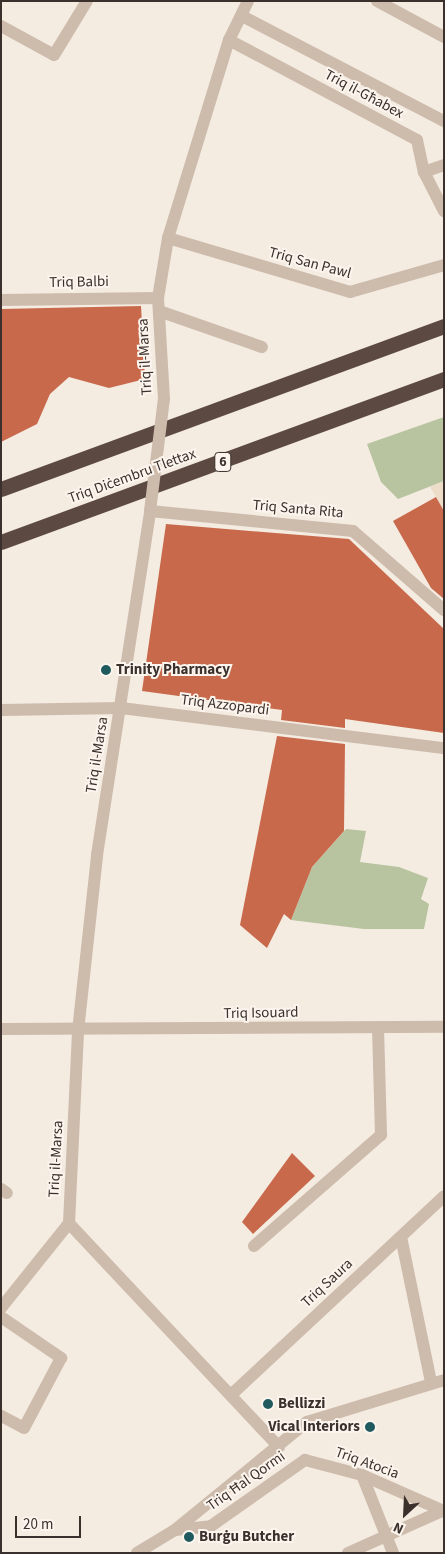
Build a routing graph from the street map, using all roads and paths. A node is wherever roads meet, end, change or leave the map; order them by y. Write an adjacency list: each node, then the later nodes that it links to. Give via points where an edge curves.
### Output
1 (87, 1): 5 (street, via 54,55)
2 (248, 1): 4 (street, Triq il-Marsa)
3 (377, 1): 6 (street)
4 (242, 16): 7 (street, Triq il-Marsa); 8 (street, Triq il-Għabex)
5 (1, 26)
6 (444, 36)
7 (229, 40): 10 (street, Triq il-Għabex, via 417,140); 12 (street, Triq il-Marsa)
8 (444, 120)
9 (444, 165): 10 (street)
10 (424, 172): 11 (street, Triq il-Għabex)
11 (444, 211)
12 (168, 238): 13 (street, Triq San Pawl, via 350,292); 14 (street, Triq il-Marsa)
13 (444, 265)
14 (158, 298): 15 (street, Triq Balbi); 16 (street, Triq il-Marsa)
15 (1, 300)
16 (159, 311): 18 (street); 21 (street, Triq il-Marsa, bridge, via 164,400)
17 (444, 326): 20 (highway)
18 (262, 347)
19 (444, 380): 22 (highway, Triq Diċembru Tlettax / 6)
20 (1, 489)
21 (150, 511): 23 (street, Triq Santa Rita, via 353,531); 24 (street, Triq il-Marsa)
22 (1, 542)
23 (444, 610)
24 (121, 708): 25 (street, Triq Azzopardi); 26 (street, Triq Azzopardi); 30 (street, Triq il-Marsa, via 97,855)
25 (1, 710)
26 (444, 748)
27 (378, 1027): 28 (street, Triq Isouard); 30 (street, Triq Isouard); 34 (street, via 380,1135)
28 (444, 1027)
29 (1, 1029): 30 (street, Triq Isouard)
30 (78, 1031): 32 (street, Triq il-Marsa)
31 (444, 1196): 33 (street, Triq Saura)
32 (69, 1222): 35 (street); 39 (street)
33 (401, 1237): 38 (street); 39 (street, Triq Saura)
34 (254, 1246)
35 (1, 1308)
36 (1, 1317): 40 (street, via 61,1358 24,1428)
37 (444, 1380): 38 (street, Triq Ħal Qormi)
38 (431, 1382): 41 (street, Triq Ħal Qormi, via 307,1422)
39 (232, 1394): 41 (street)
40 (1, 1416)
41 (278, 1447): 45 (street, Triq Ħal Qormi)
42 (305, 1460): 43 (street, Triq Atocia); 45 (street, Triq Ħal Qormi, via 211,1526)
43 (362, 1475): 44 (street, Triq Atocia); 46 (street)
44 (443, 1511): 46 (street)
45 (175, 1530): 47 (street, Triq Ħal Qormi)
46 (386, 1537): 48 (street); 49 (street)
47 (137, 1553)
48 (348, 1553)
49 (393, 1553)

